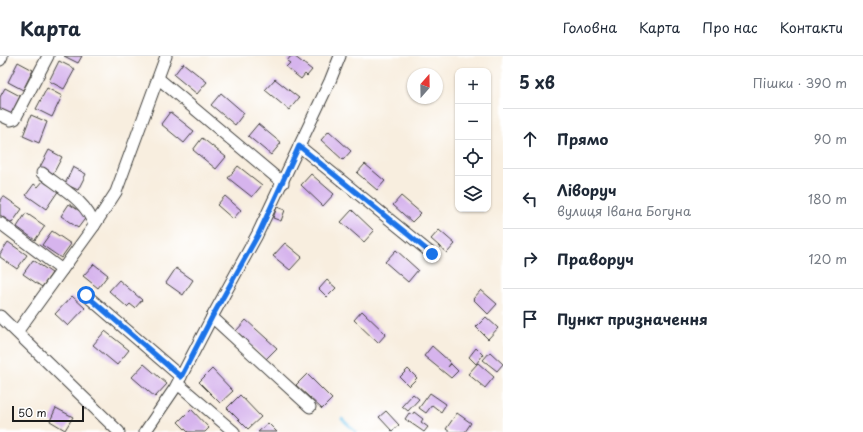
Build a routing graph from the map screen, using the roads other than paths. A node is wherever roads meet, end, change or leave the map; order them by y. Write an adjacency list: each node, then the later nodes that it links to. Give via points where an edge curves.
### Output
1 (2, 56): 5 (street)
2 (48, 56): 7 (street, via 15,119 7,120)
3 (166, 56): 6 (street)
4 (340, 56): 8 (street)
5 (0, 60)
6 (158, 79): 10 (street); 12 (street, via 116,192)
7 (0, 115)
8 (299, 146): 10 (street); 13 (street)
9 (42, 173): 12 (street, via 88,212)
10 (283, 183): 17 (street, via 258,235)
11 (0, 223): 14 (street)
12 (94, 226): 14 (street)
13 (432, 254)
14 (62, 270): 18 (street)
15 (86, 295): 19 (street)
16 (0, 317): 18 (street)
17 (212, 317): 19 (street); 20 (street)
18 (17, 332): 21 (street)
19 (179, 381): 22 (street); 23 (street)
20 (310, 407)
21 (119, 432)
22 (145, 432)
23 (234, 432)

